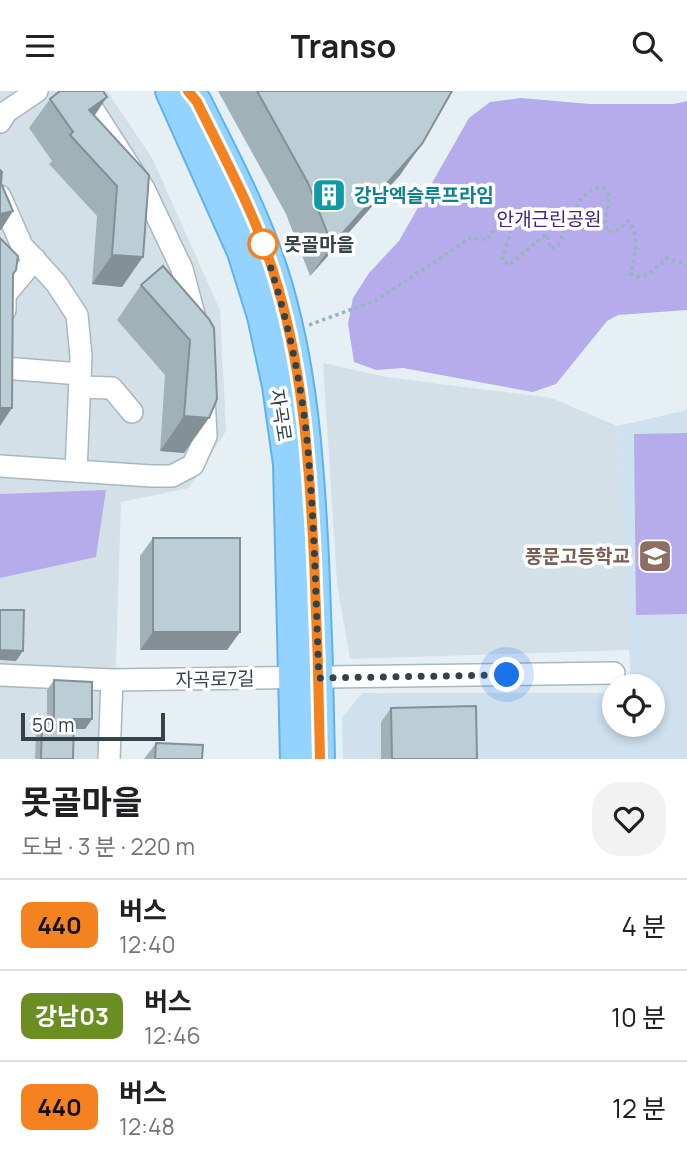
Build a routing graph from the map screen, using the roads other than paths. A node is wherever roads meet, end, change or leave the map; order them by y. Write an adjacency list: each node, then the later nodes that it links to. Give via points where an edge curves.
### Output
1 (37, 91): 5 (street, via 6,112)
2 (81, 91): 8 (street, via 144,189 182,268)
3 (170, 91): 17 (main road, 자곡로, via 242,252 262,316 288,464)
4 (188, 91): 17 (main road, 자곡로, via 244,195 273,271 299,383 309,462)
5 (0, 122)
6 (0, 196): 7 (street, via 22,246)
7 (34, 259): 9 (street, via 5,295); 11 (street, via 77,314)
8 (202, 348)
9 (2, 368): 11 (street)
10 (203, 373): 14 (street, via 206,436 193,465 172,476)
11 (80, 381): 12 (street, via 112,388); 14 (street)
12 (132, 412)
13 (0, 466): 14 (street)
14 (76, 471)
15 (614, 673): 17 (street, 자곡로7길)
16 (0, 675): 18 (street, 자곡로7길)
17 (306, 678): 18 (street, 자곡로7길); 20 (main road, 자곡로); 21 (main road, 자곡로)
18 (112, 680): 19 (street)
19 (109, 759)
20 (295, 759)
21 (320, 759)

